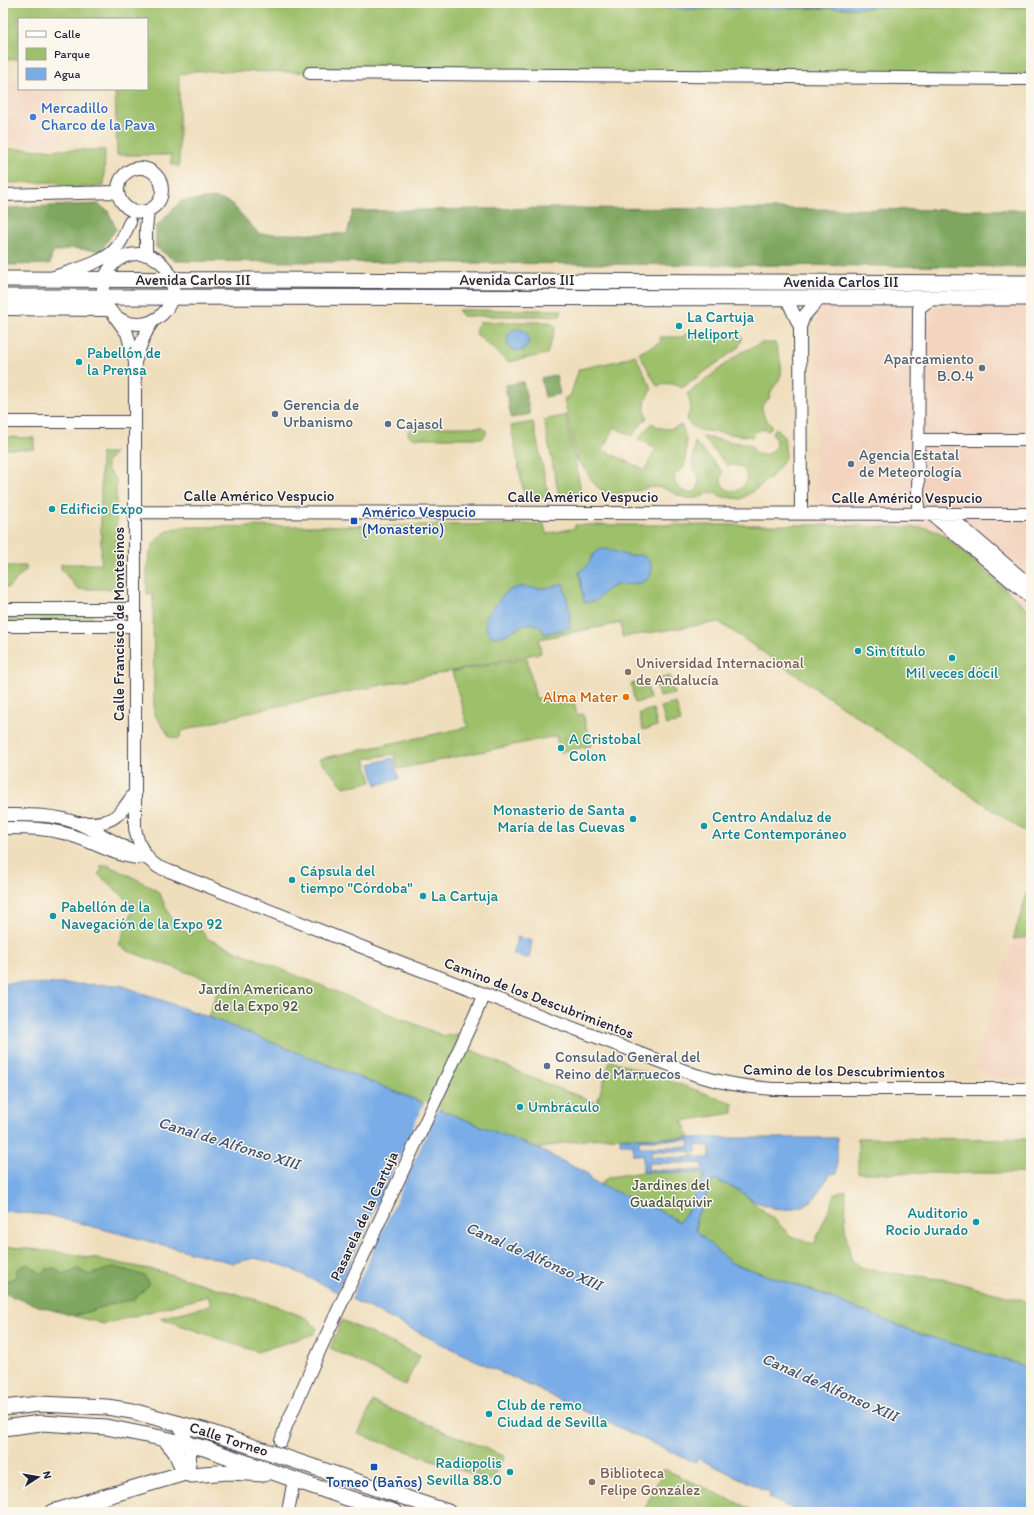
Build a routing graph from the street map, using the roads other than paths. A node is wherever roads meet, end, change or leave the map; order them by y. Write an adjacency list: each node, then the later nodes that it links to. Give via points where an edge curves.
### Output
1 (310, 73): 2 (street)
2 (1031, 79)
3 (117, 192): 4 (street); 5 (street, via 121,178 133,169 140,168 154,173 159,179 162,194 155,207); 6 (street)
4 (3, 195)
5 (148, 211): 6 (street, via 137,212); 7 (street)
6 (131, 217): 8 (street, via 130,236); 10 (street, via 122,240 110,255)
7 (146, 254): 8 (street); 12 (street, via 162,263)
8 (121, 258): 11 (street, via 112,264)
9 (3, 279): 10 (main road, Avenida Carlos III)
10 (47, 279): 11 (main road, Avenida Carlos III)
11 (104, 280): 12 (main road, Avenida Carlos III); 20 (street, via 102,289)
12 (172, 280): 13 (main road, Avenida Carlos III); 15 (street)
13 (1031, 283)
14 (3, 297): 20 (main road, Avenida Carlos III)
15 (172, 298): 17 (main road, Avenida Carlos III); 20 (main road, Avenida Carlos III); 22 (street, Calle Francisco de Montesinos, via 165,312)
16 (1031, 298): 19 (main road, Avenida Carlos III)
17 (787, 299): 18 (main road, Avenida Carlos III); 23 (street)
18 (819, 299): 19 (main road, Avenida Carlos III); 23 (street, via 804,316)
19 (931, 299): 27 (street, via 919,308)
20 (110, 308): 21 (street); 22 (street, via 124,321 133,324); 24 (street, Calle Francisco de Montesinos, via 127,333)
21 (3, 309)
22 (153, 321): 24 (street, Calle Francisco de Montesinos, via 147,329)
23 (800, 327): 30 (street)
24 (135, 362): 26 (street, Calle Francisco de Montesinos)
25 (3, 422): 26 (street)
26 (135, 422): 29 (street, Calle Francisco de Montesinos)
27 (918, 440): 28 (street); 31 (street)
28 (1031, 440)
29 (135, 512): 30 (street, Calle Américo Vespucio); 38 (street, Calle Francisco de Montesinos)
30 (801, 513): 31 (street, Calle Américo Vespucio)
31 (918, 514): 32 (street, Calle Américo Vespucio)
32 (931, 514): 33 (street, Calle Américo Vespucio); 36 (street)
33 (947, 514): 34 (street, Calle Américo Vespucio); 35 (street)
34 (1031, 514)
35 (1031, 586)
36 (1031, 598)
37 (3, 609): 38 (street)
38 (135, 609): 40 (street, Calle Francisco de Montesinos)
39 (3, 626): 40 (street)
40 (135, 626): 41 (street, Calle Francisco de Montesinos)
41 (135, 792): 43 (street, via 122,812 114,819 103,823); 45 (street, Calle Francisco de Montesinos, via 137,840)
42 (3, 815): 43 (street, Camino de los Descubrimientos, via 44,816)
43 (76, 823): 45 (street, Camino de los Descubrimientos)
44 (3, 828): 45 (street, Camino de los Descubrimientos, via 59,832 123,856)
45 (148, 859): 46 (street, Camino de los Descubrimientos, via 163,869)
46 (483, 994): 47 (street, Camino de los Descubrimientos, via 696,1076 736,1085 773,1089); 52 (street, Pasarela de la Cartuja, via 321,1347)
47 (1031, 1089)
48 (3, 1408): 50 (main road, Calle Torneo, via 39,1404 107,1407 132,1411 176,1423)
49 (3, 1428): 51 (main road, Calle Torneo, via 41,1423 106,1427)
50 (187, 1438): 51 (main road, Calle Torneo); 52 (main road, Calle Torneo); 53 (street, via 191,1458 190,1464); 54 (main road, Calle Torneo, via 194,1435 204,1448)
51 (165, 1439): 53 (main road, via 175,1451)
52 (281, 1443): 59 (main road, Calle Torneo)
53 (183, 1469): 54 (main road, Calle Torneo, via 191,1475 229,1472); 56 (main road, Calle Torneo)
54 (288, 1477): 55 (main road, Calle Torneo, via 340,1496); 57 (street)
55 (359, 1506): 58 (main road, Calle Torneo)
56 (53, 1512)
57 (288, 1512)
58 (394, 1512)
59 (448, 1512)

